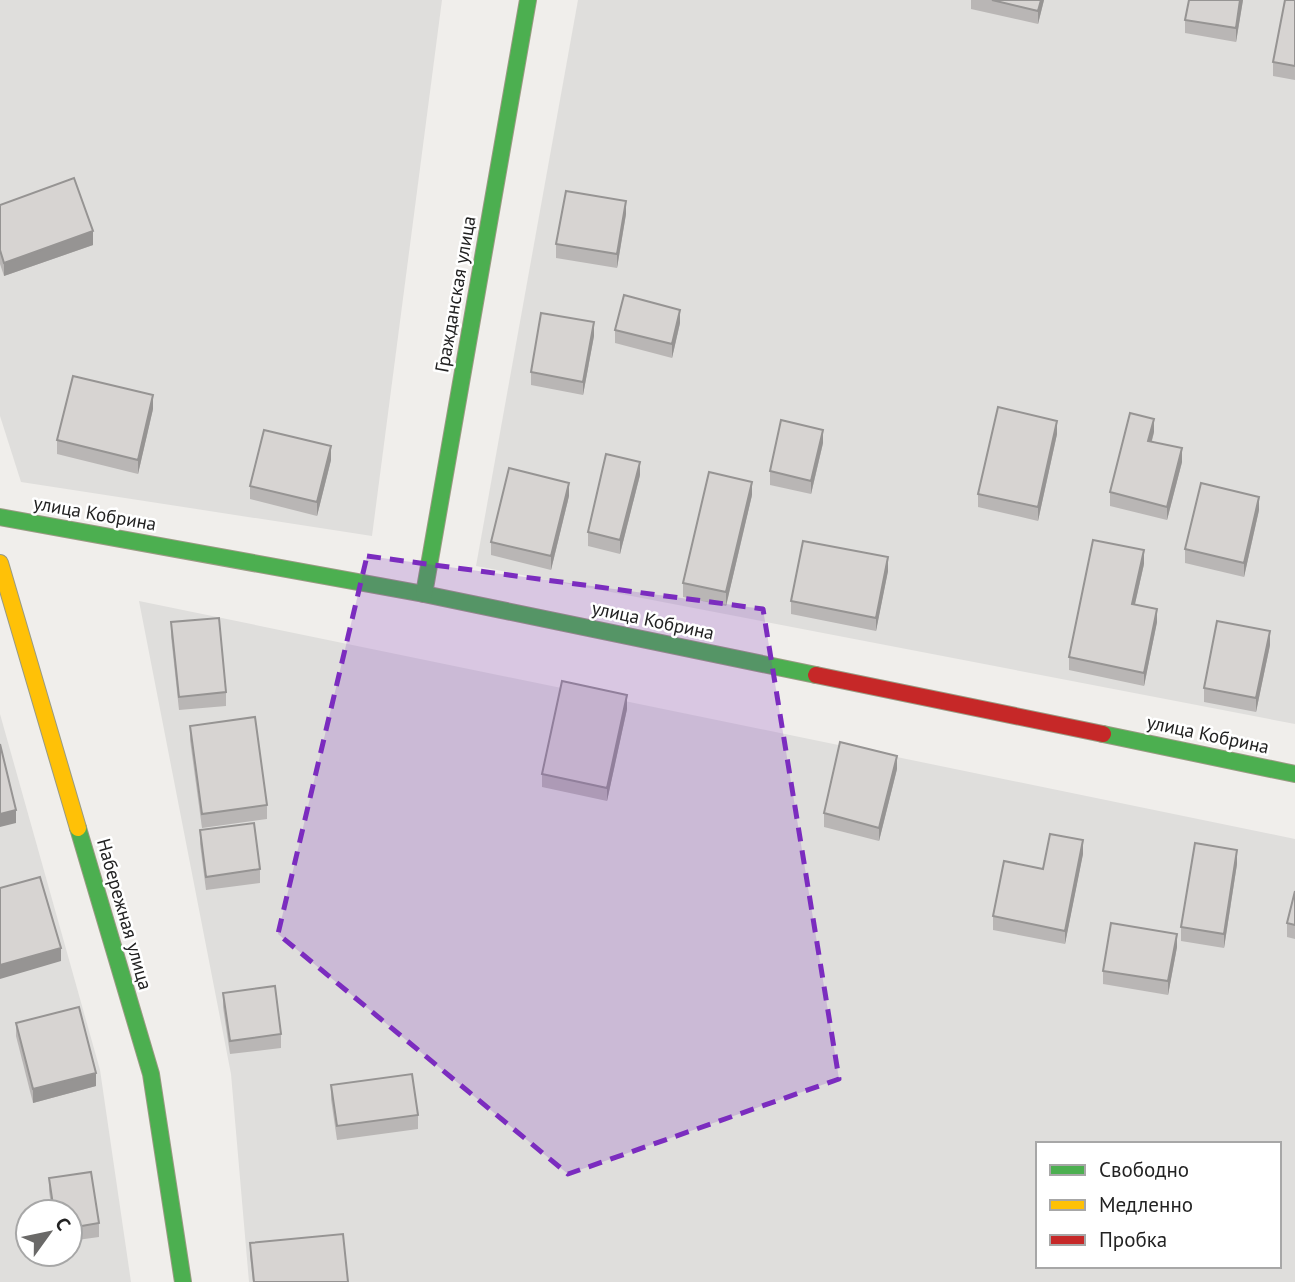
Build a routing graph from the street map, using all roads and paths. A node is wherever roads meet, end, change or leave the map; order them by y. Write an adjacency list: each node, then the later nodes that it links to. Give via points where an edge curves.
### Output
1 (528, 0): 4 (street, Гражданская улица)
2 (0, 517): 4 (street, улица Кобрина)
3 (0, 563): 6 (street, Набережная улица, via 151,1074)
4 (424, 594): 5 (street, улица Кобрина)
5 (1295, 774)
6 (183, 1282)

